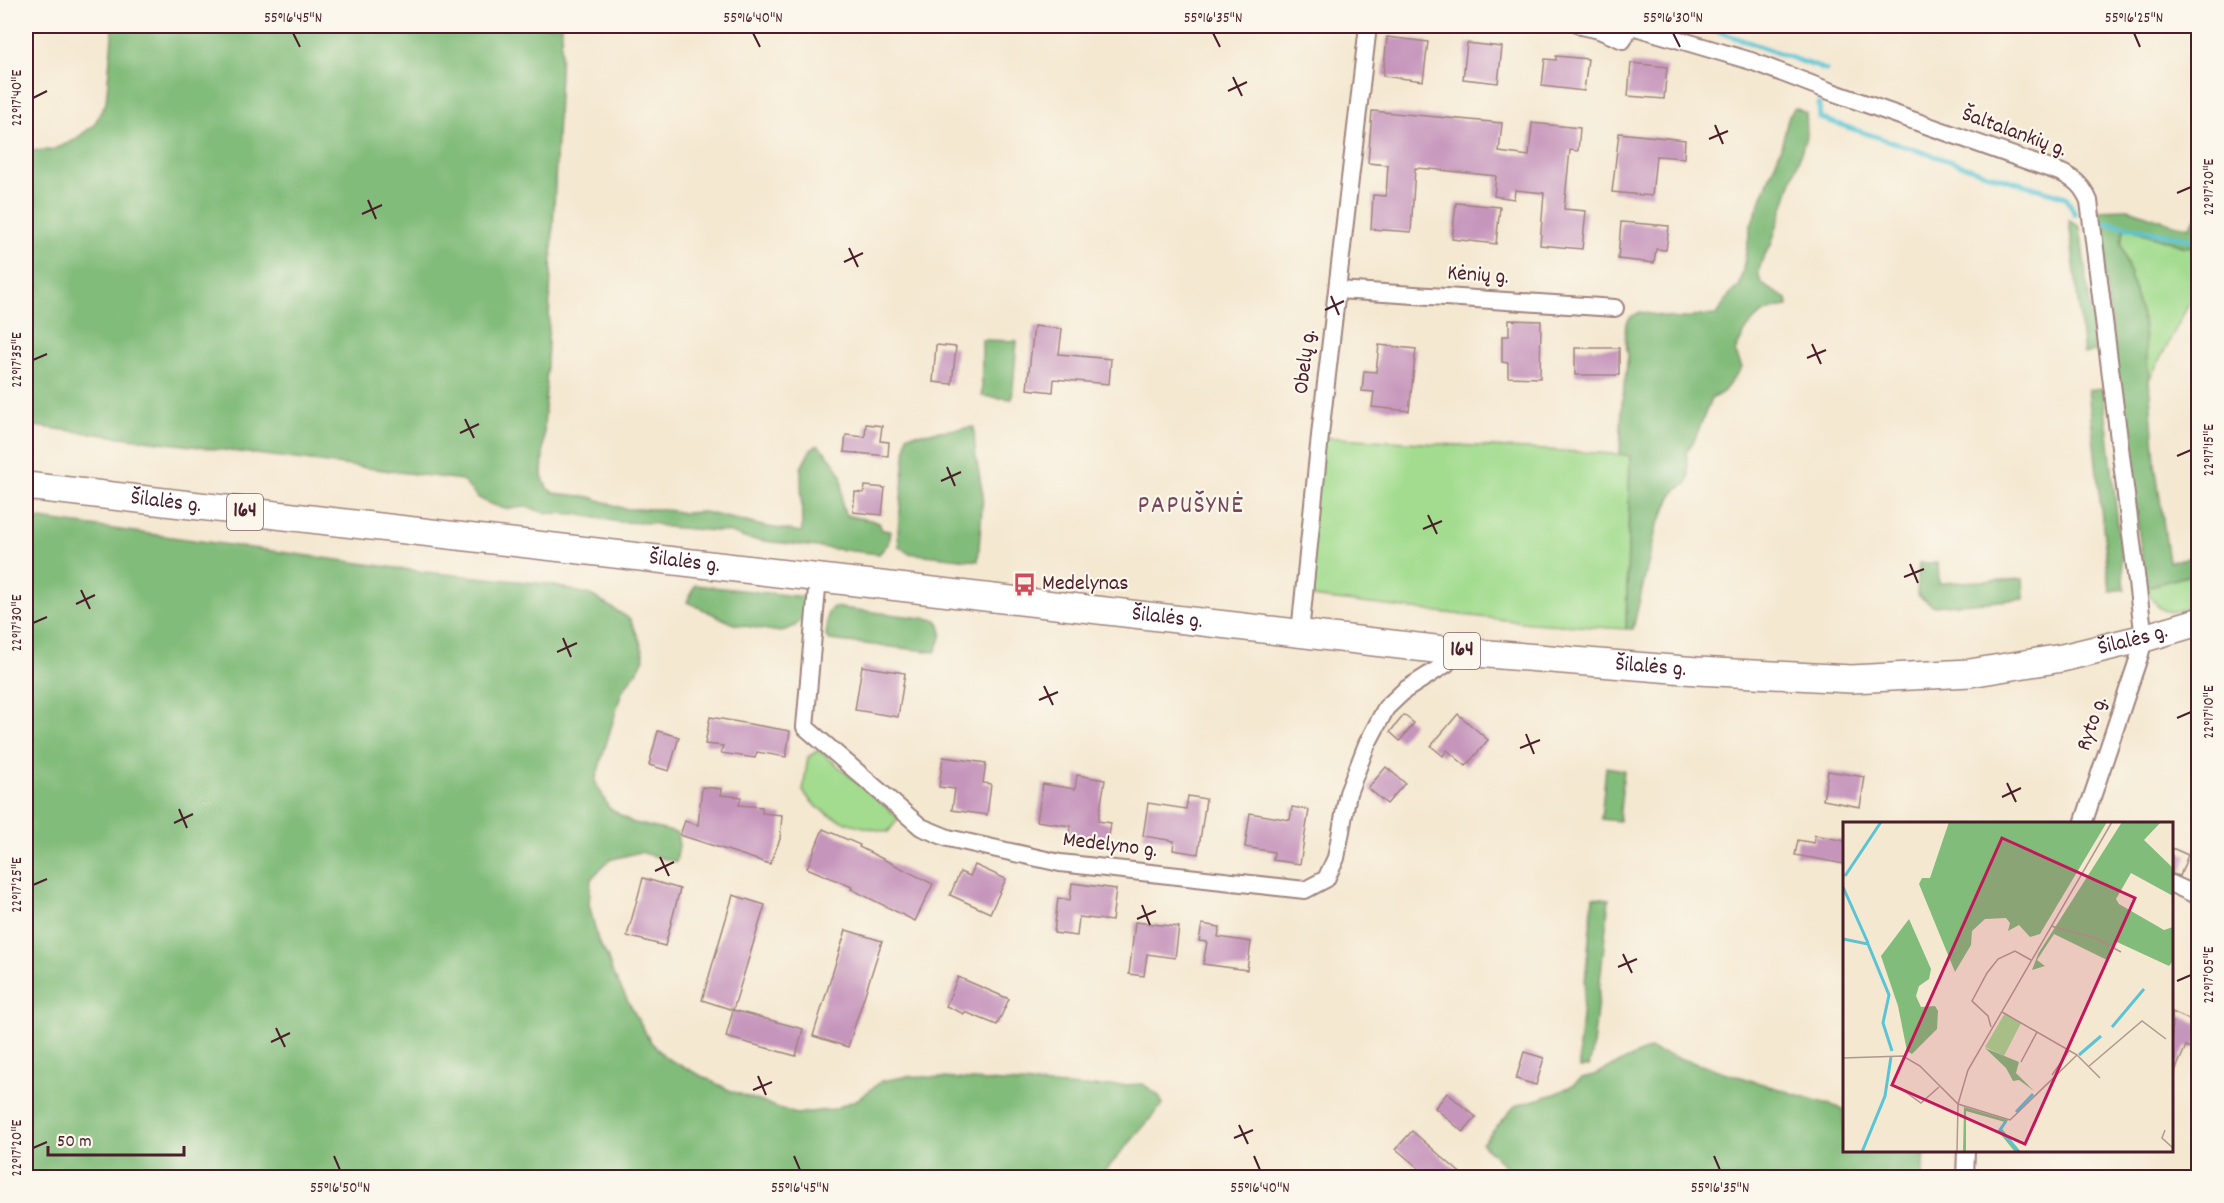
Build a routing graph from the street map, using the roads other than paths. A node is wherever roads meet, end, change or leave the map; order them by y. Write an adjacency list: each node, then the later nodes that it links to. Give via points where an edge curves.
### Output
1 (1368, 26): 4 (street, Obelų g.)
2 (1581, 26): 3 (street, via 1623,40)
3 (1631, 26): 10 (street, Šaltalankių g., via 1751,61 2062,173 2084,189 2089,201)
4 (1338, 290): 5 (street, Kėnių g.); 9 (street, Obelų g.)
5 (1615, 308)
6 (26, 486): 7 (main road, Šilalės g. / 164)
7 (818, 577): 9 (main road, Šilalės g. / 164); 11 (street, Medelyno g., via 805,727 921,827 1060,863 1305,890 1326,879 1336,858 1348,793 1386,708 1405,690 1446,664)
8 (2199, 622): 10 (main road, Šilalės g. / 164)
9 (1300, 633): 11 (main road, Šilalės g. / 164)
10 (2144, 638): 11 (main road, Šilalės g. / 164, via 2062,658 1970,673 1851,680 1697,672); 12 (street, Ryto g.)
11 (1452, 651)
12 (2084, 822)
13 (2173, 884): 14 (street)
14 (2199, 896)
15 (1966, 1152): 16 (street)
16 (1965, 1178)

